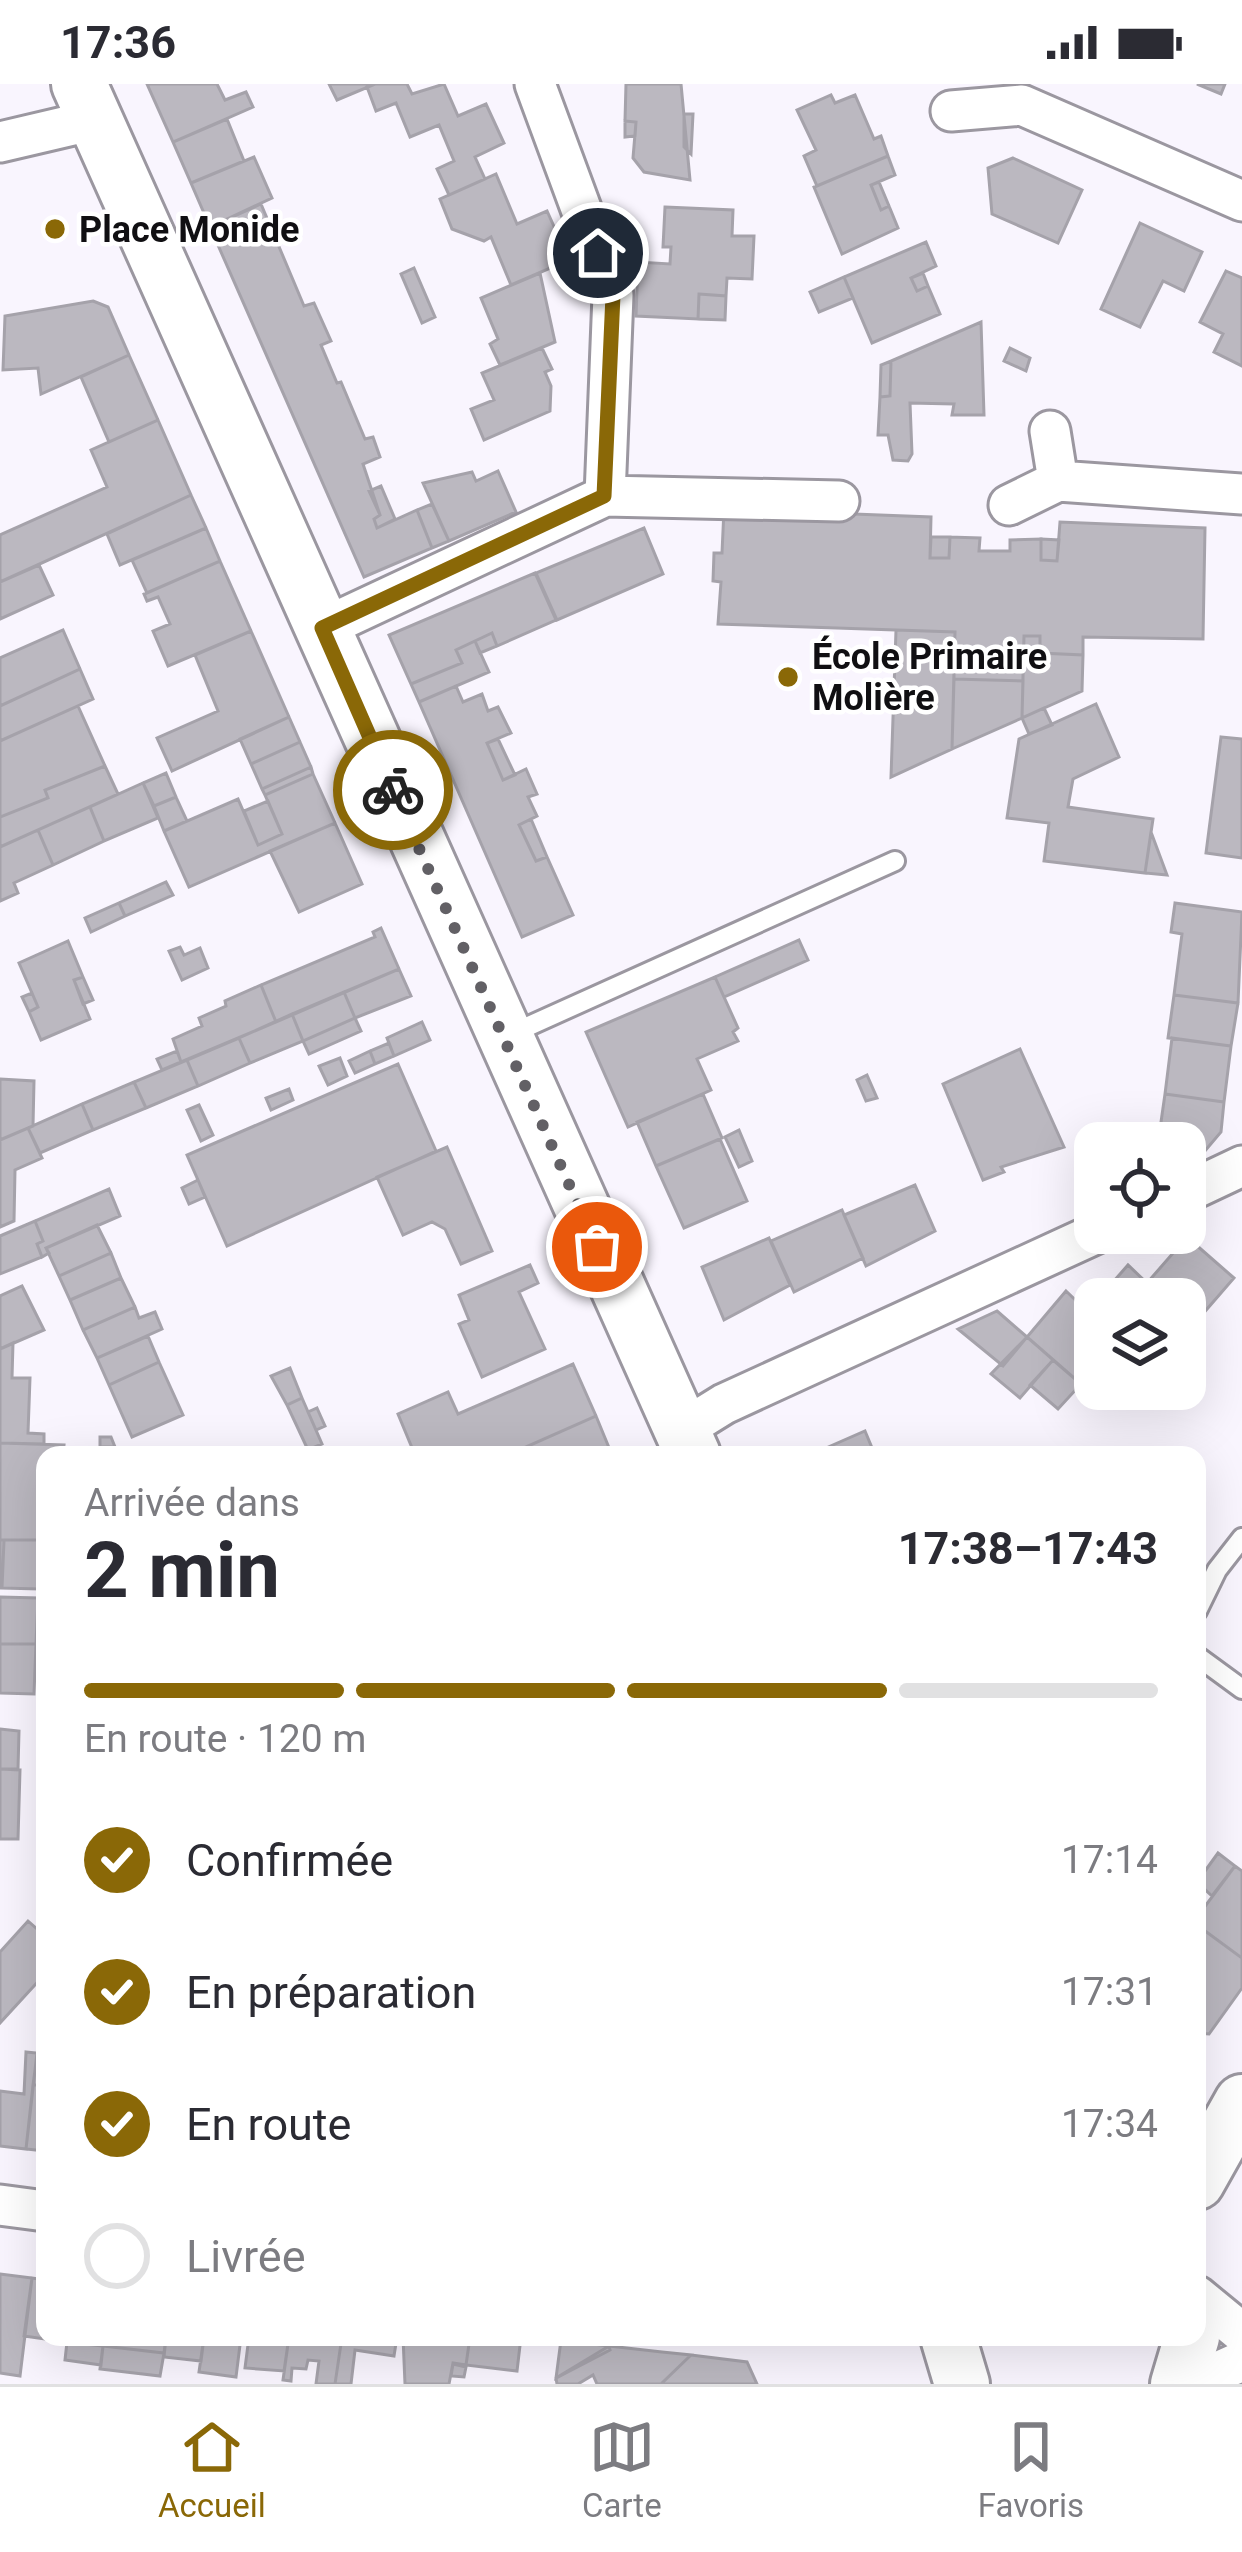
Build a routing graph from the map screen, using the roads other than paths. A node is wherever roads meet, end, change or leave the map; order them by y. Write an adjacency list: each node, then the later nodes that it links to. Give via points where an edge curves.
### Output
1 (535, 84): 9 (street, via 613,295)
2 (86, 102): 4 (street); 12 (main road)
3 (951, 111): 5 (street, via 1022,105)
4 (0, 142)
5 (1242, 200)
6 (1050, 430): 7 (street)
7 (1058, 482): 8 (street); 11 (street)
8 (1242, 494)
9 (604, 496): 10 (street); 12 (street)
10 (839, 500)
11 (1009, 505)
12 (322, 628): 14 (main road)
13 (895, 861): 14 (lane)
14 (502, 1038): 18 (main road)
15 (1242, 1166): 16 (street)
16 (1206, 1182)
17 (1074, 1244): 18 (street, via 724,1404)
18 (687, 1443)
19 (1242, 1538): 20 (lane)
20 (1206, 1593)
21 (1206, 1663): 22 (lane)
22 (1242, 1689)
23 (1242, 2090): 25 (main road)
24 (1242, 2102): 26 (main road)
25 (1206, 2126)
26 (1206, 2166)
27 (0, 2205): 28 (street)
28 (36, 2209)
29 (1206, 2303): 30 (street)
30 (1242, 2332)
31 (1189, 2346): 33 (main road)
32 (1242, 2361): 34 (street)
33 (1178, 2384)
34 (1191, 2384)

